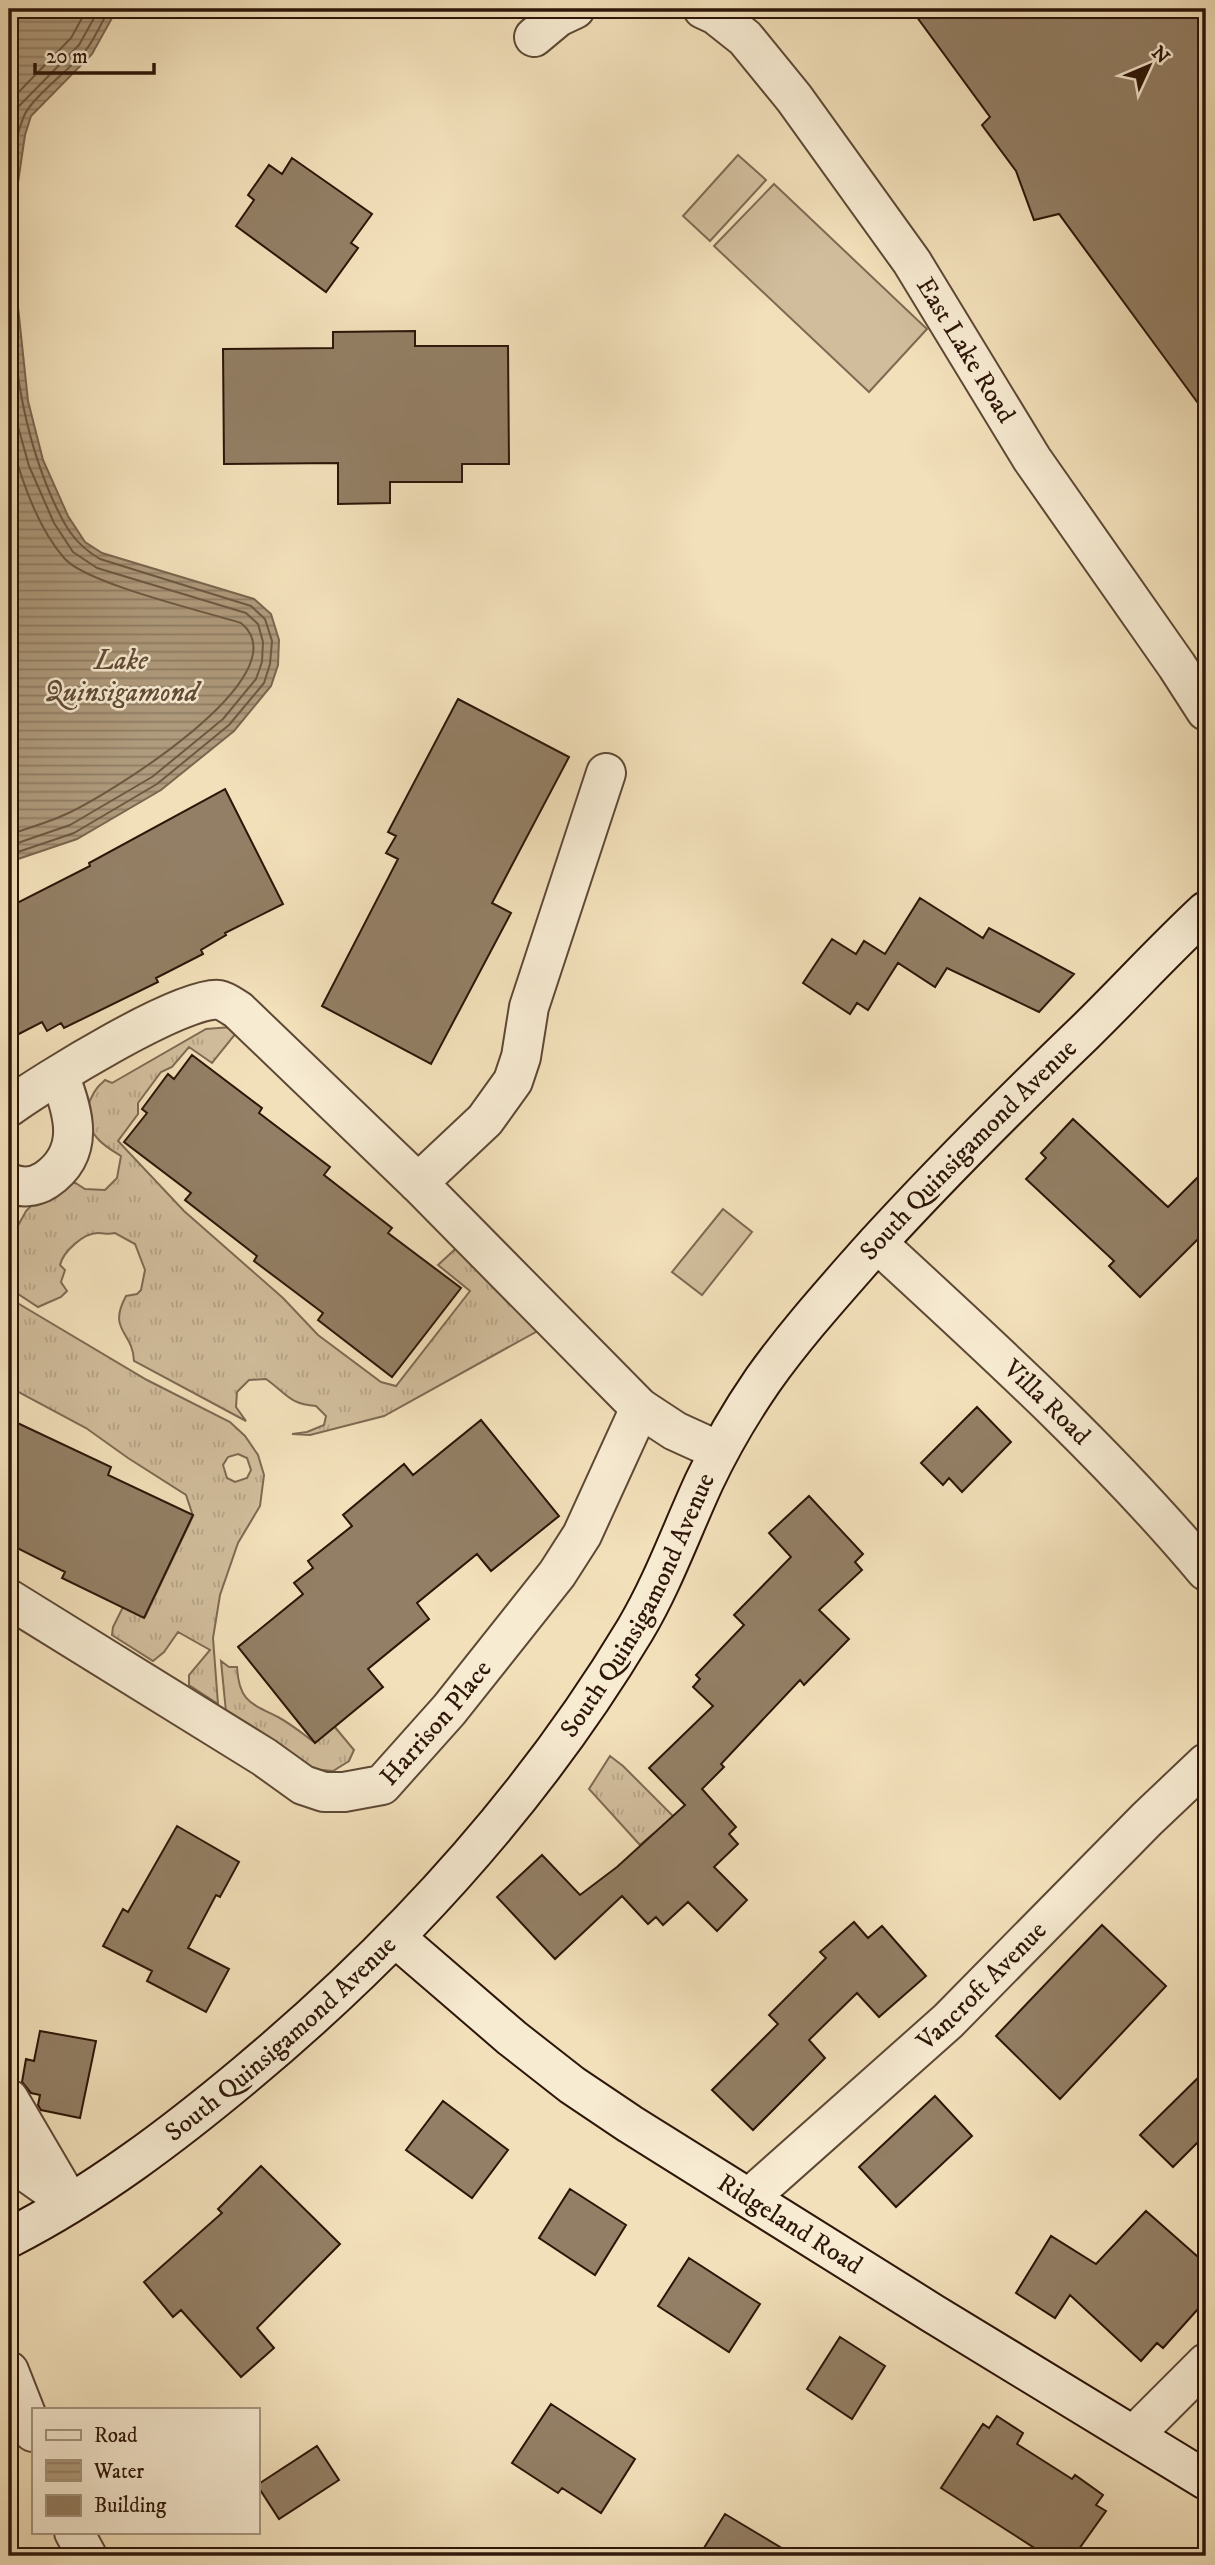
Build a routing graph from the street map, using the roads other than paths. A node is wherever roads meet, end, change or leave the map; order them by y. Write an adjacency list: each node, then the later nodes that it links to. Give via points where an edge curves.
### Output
1 (575, 9): 3 (street)
2 (703, 9): 4 (street, East Lake Road, via 745,38 912,262 1032,459)
3 (534, 37)
4 (1206, 712)
5 (606, 772): 10 (street, via 529,1007 513,1081 485,1120)
6 (1206, 911): 11 (street, South Quinsigamond Avenue, via 960,1153)
7 (59, 1075): 8 (street); 9 (street, via 73,1121 68,1155 54,1175 40,1184); 10 (street, via 159,1018 220,1000 238,1010)
8 (9, 1107)
9 (9, 1183)
10 (418, 1184): 12 (street)
11 (877, 1243): 13 (street, South Quinsigamond Avenue, via 788,1347); 14 (street, Villa Road, via 1052,1408)
12 (640, 1408): 13 (street); 15 (street, Harrison Place, via 582,1535 556,1573 449,1710 382,1785 333,1793 303,1785)
13 (719, 1451): 17 (street, South Quinsigamond Avenue, via 667,1571 607,1676 516,1802)
14 (1206, 1571)
15 (9, 1599)
16 (1206, 1763): 20 (street, Vancroft Avenue, via 957,2012)
17 (396, 1938): 20 (street, Ridgeland Road, via 572,2085); 21 (street, South Quinsigamond Avenue, via 303,2027 219,2097)
18 (9, 2099): 21 (street)
19 (9, 2160): 21 (street)
20 (749, 2198): 26 (street, Ridgeland Road)
21 (70, 2203): 22 (street, South Quinsigamond Avenue)
22 (9, 2238)
23 (1206, 2363): 26 (street)
24 (9, 2371): 25 (street)
25 (32, 2429)
26 (1134, 2435): 27 (street, Ridgeland Road)
27 (1206, 2480)
28 (75, 2534): 29 (street)
29 (87, 2556)

